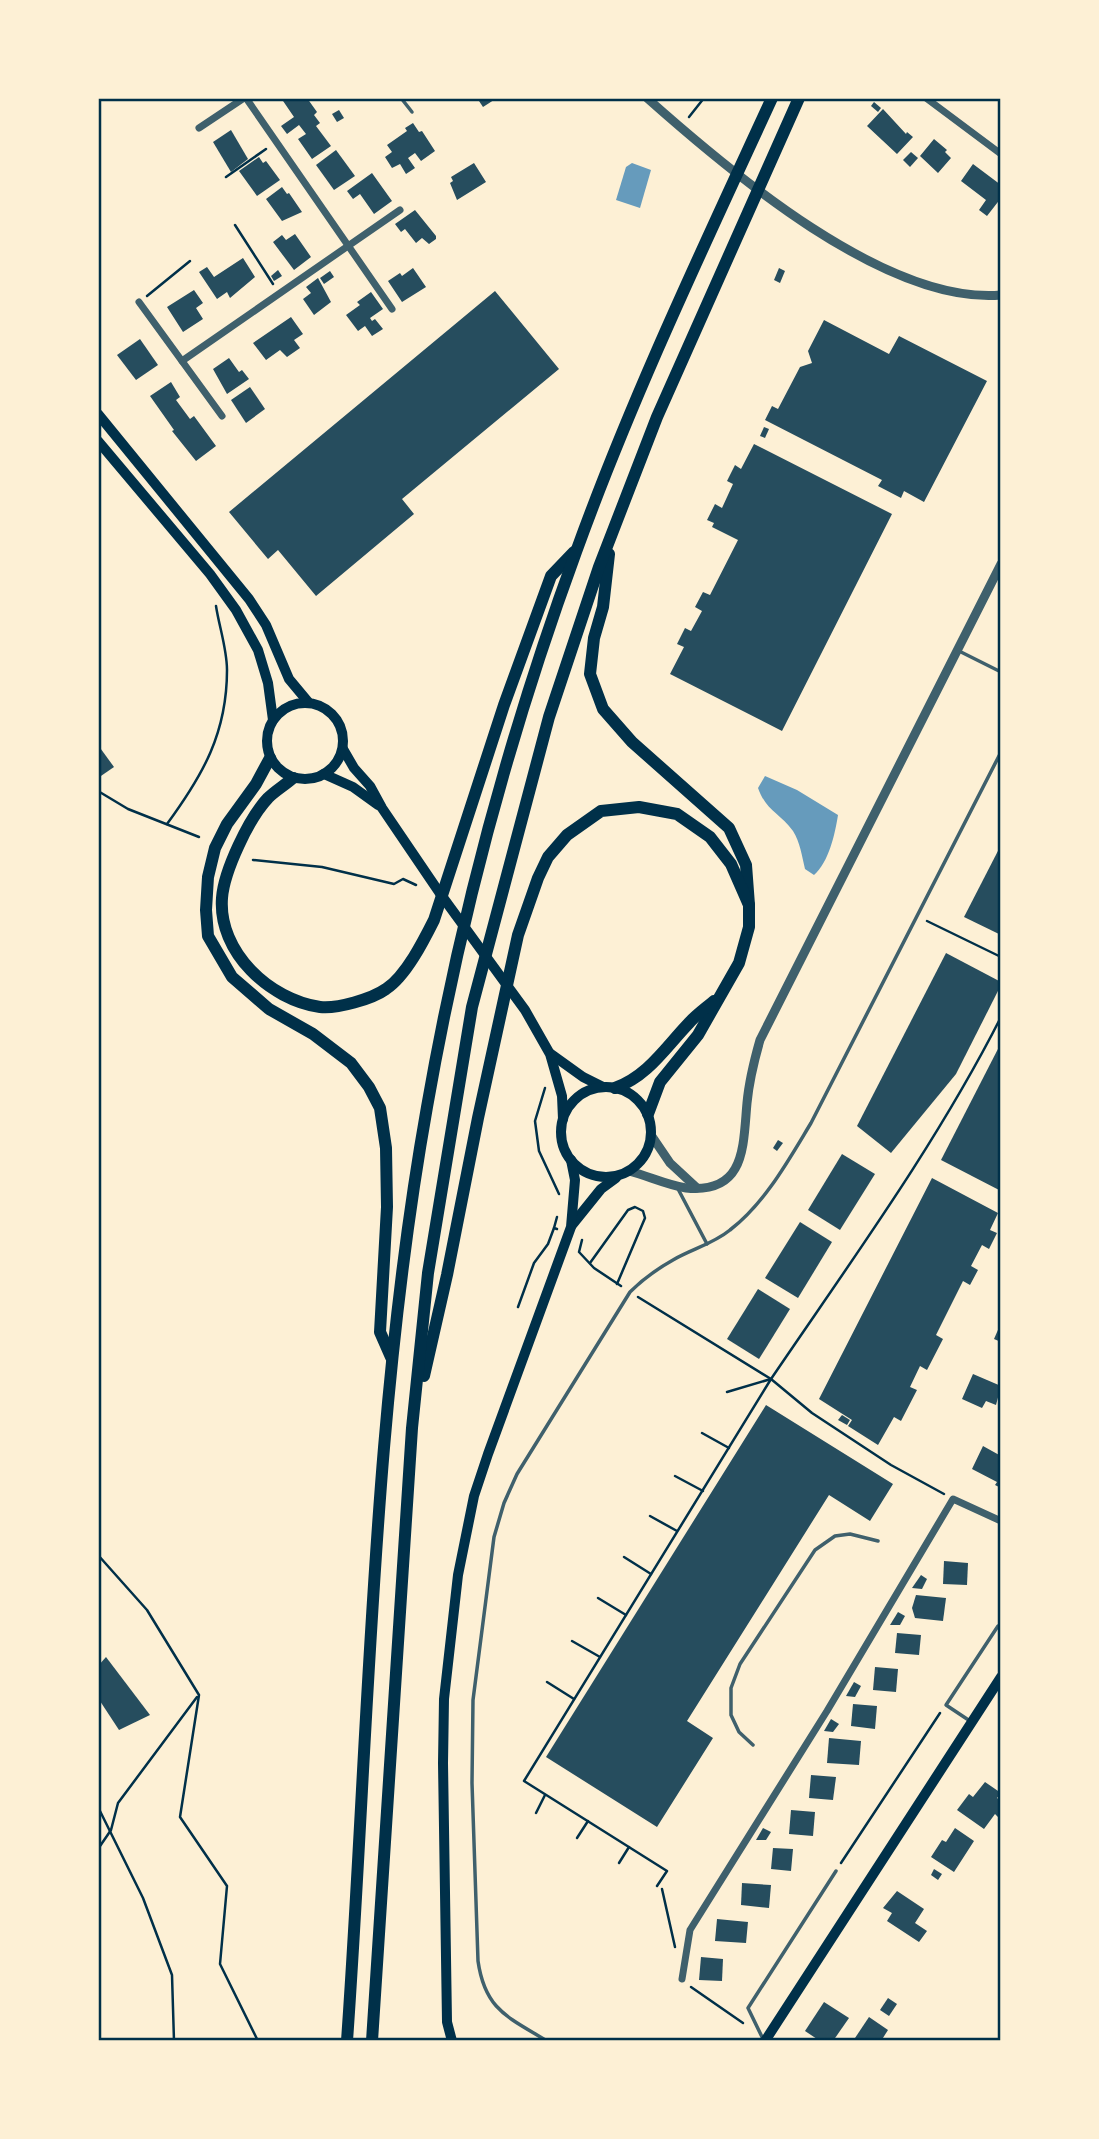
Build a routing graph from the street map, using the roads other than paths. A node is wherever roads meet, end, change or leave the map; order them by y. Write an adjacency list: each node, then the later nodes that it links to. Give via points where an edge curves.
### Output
1 (245, 98): 8 (street); 11 (street)
2 (401, 98): 7 (lane)
3 (647, 98): 12 (street, via 784,208 851,251 915,282 959,293)
4 (772, 98): 20 (highway, via 675,311)
5 (799, 98): 19 (highway, via 657,417)
6 (926, 98): 9 (street)
7 (412, 112)
8 (199, 128)
9 (1001, 154)
10 (400, 210): 11 (street)
11 (348, 246): 14 (street); 15 (street)
12 (1001, 295)
13 (139, 302): 15 (street)
14 (392, 309)
15 (182, 361): 17 (street)
16 (98, 414): 24 (main road, via 249,599 266,625 289,679)
17 (222, 416)
18 (98, 441): 25 (main road, via 236,610 258,650)
19 (612, 533): 32 (highway, via 590,674 603,709 632,742 729,828 746,865); 46 (highway, via 550,717 472,1007 428,1273)
20 (576, 550): 30 (highway, via 551,576 434,920 419,952 387,989 347,1005 321,1007 289,998 259,979 224,929 221,900 226,872 267,800); 45 (highway, via 505,770 450,987 411,1204)
21 (1001, 565): 22 (street)
22 (957, 650): 23 (lane); 42 (street, via 760,1040 750,1072 741,1160 729,1177)
23 (1001, 672)
24 (309, 703): 25 (main road, via 289,706); 26 (main road, via 324,708 338,722)
25 (273, 720): 28 (main road, via 268,732)
26 (343, 749): 29 (main road, via 333,768); 31 (main road)
27 (1001, 752): 44 (lane, via 811,1124 750,1212)
28 (270, 758): 30 (main road); 45 (highway, via 215,848 208,877 208,936 232,977 269,1009 351,1063 380,1108 387,1208 380,1332)
29 (324, 774): 30 (main road); 31 (main road, via 353,786)
30 (293, 778)
31 (382, 808): 34 (main road, via 525,1010)
32 (750, 905): 33 (highway, via 739,963); 46 (highway, via 731,864 710,836 677,814 639,807 601,811 568,835 548,857 518,935)
33 (720, 997): 35 (highway, via 691,1021 646,1071 632,1082); 36 (highway, via 698,1035 660,1082)
34 (550, 1054): 35 (main road); 37 (main road, via 562,1096)
35 (609, 1088): 36 (main road, via 634,1097); 37 (main road, via 593,1089 575,1100)
36 (648, 1114): 38 (main road)
37 (563, 1119): 39 (main road, via 562,1140)
38 (652, 1135): 40 (main road, via 645,1156); 42 (street, via 670,1163)
39 (570, 1160): 40 (main road, via 598,1177); 43 (main road, via 575,1180)
40 (624, 1173): 41 (street); 43 (main road, via 601,1189)
41 (676, 1185): 42 (street); 44 (lane)
42 (697, 1188)
43 (569, 1230): 57 (main road, via 477,1485 458,1575 444,1699 443,1763 447,2022)
44 (707, 1244): 58 (lane, via 674,1259 630,1292 517,1474 497,1523 475,1689 472,1783 481,1983 507,2016)
45 (391, 1357): 55 (highway)
46 (412, 1427): 56 (highway)
47 (1001, 1521): 54 (street, via 953,1499 690,1930)
48 (878, 1541): 52 (lane, via 850,1534 835,1536 815,1550 740,1664 731,1688 731,1715 739,1732)
49 (998, 1626): 51 (lane, via 946,1705)
50 (1001, 1677): 51 (main road)
51 (972, 1722): 59 (main road)
52 (753, 1745)
53 (836, 1871): 59 (lane, via 748,2008)
54 (682, 1979)
55 (348, 2041)
56 (372, 2041)
57 (452, 2041)
58 (547, 2041)
59 (764, 2041)

